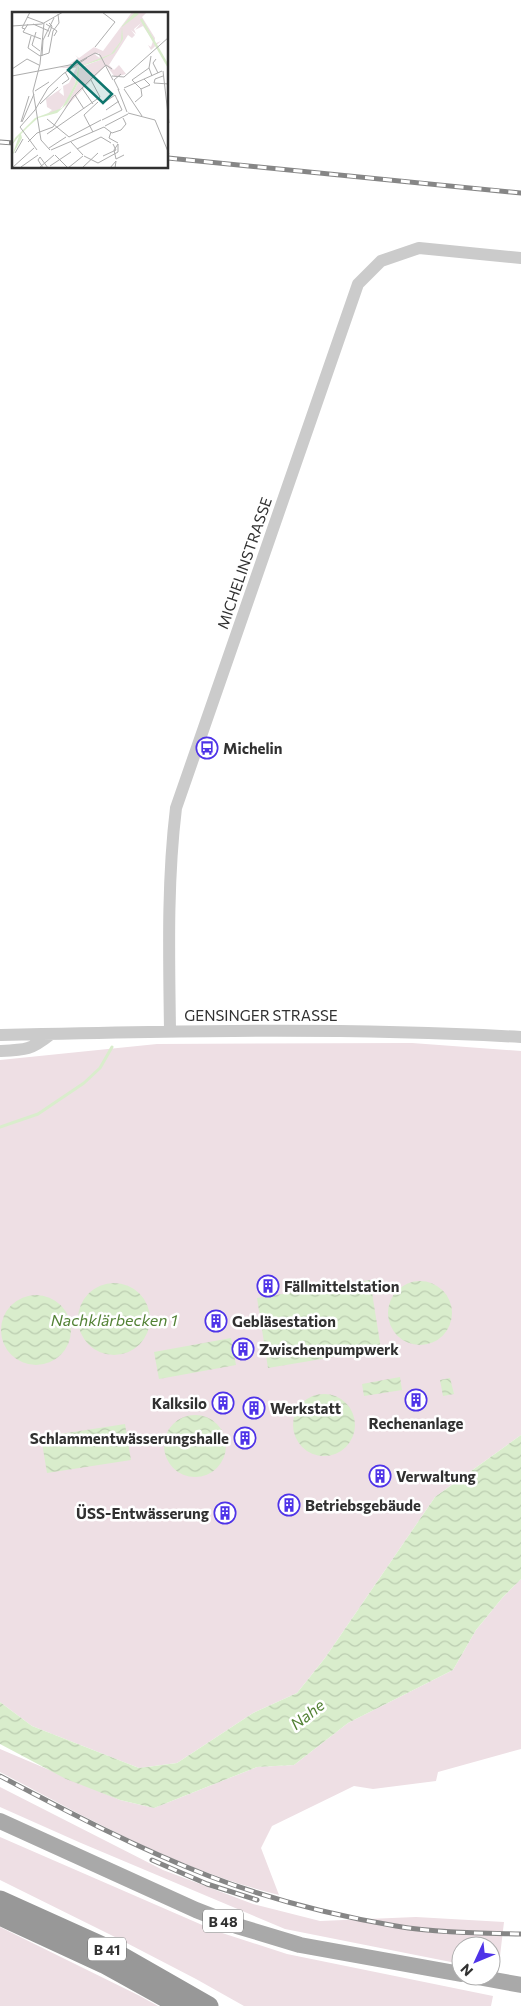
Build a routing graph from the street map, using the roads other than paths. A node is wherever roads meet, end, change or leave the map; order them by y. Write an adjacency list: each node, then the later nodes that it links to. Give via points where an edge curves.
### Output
1 (521, 258): 2 (street, MICHELINSTRASSE, via 419,248 381,261 358,284 176,808 168,913)
2 (170, 1031): 3 (street, GENSINGER STRASSE); 5 (street, GENSINGER STRASSE, via 431,1032)
3 (51, 1034): 4 (street, GENSINGER STRASSE); 6 (street, via 32,1048)
4 (0, 1035)
5 (521, 1037)
6 (0, 1051)
7 (0, 1821): 10 (main road, B 48, via 236,1926 300,1944)
8 (0, 1900): 14 (highway, B 41, via 111,1950)
9 (0, 1916): 13 (highway, B 41, via 104,1964)
10 (451, 1972)
11 (501, 1981): 12 (main road)
12 (521, 1985)
13 (180, 2006)
14 (209, 2006)

